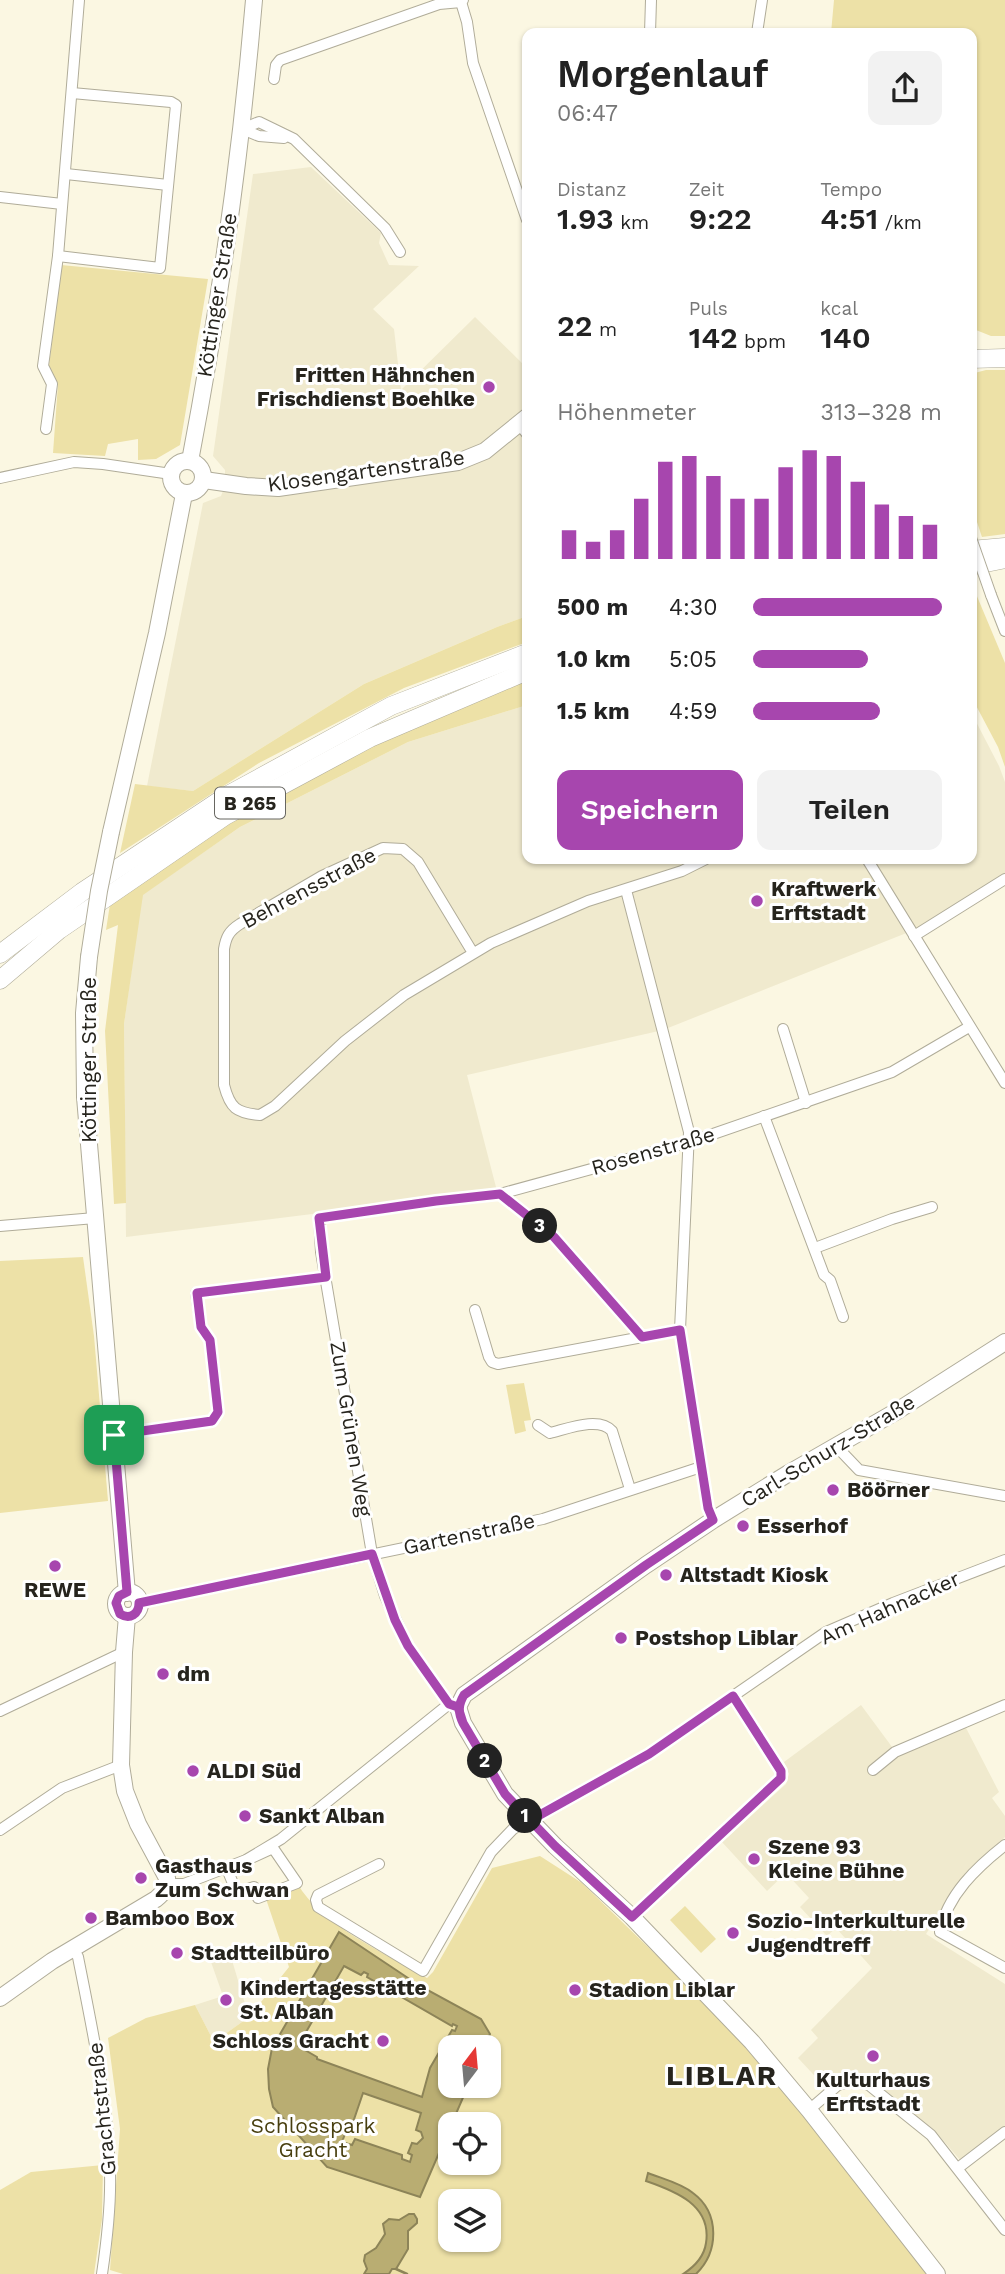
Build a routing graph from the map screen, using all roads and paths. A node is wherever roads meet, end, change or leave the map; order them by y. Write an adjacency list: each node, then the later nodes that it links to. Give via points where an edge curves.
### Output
1 (79, 0): 9 (street)
2 (254, 0): 10 (street, Köttinger Straße)
3 (651, 0): 6 (street)
4 (762, 0): 7 (street)
5 (462, 1): 8 (street, via 439,4 279,60); 15 (street, via 473,63)
6 (650, 28)
7 (758, 28)
8 (274, 79)
9 (72, 93): 11 (street); 12 (street, via 172,102 176,106)
10 (242, 129): 16 (street, via 259,122 295,139 385,228); 22 (street, Köttinger Straße)
11 (66, 174): 12 (street); 14 (street)
12 (168, 185): 17 (street, via 160,268)
13 (0, 197): 14 (street)
14 (62, 204): 17 (street)
15 (522, 205)
16 (400, 252)
17 (58, 256): 21 (street, via 43,366 52,384)
18 (1005, 358): 19 (main road)
19 (977, 359)
20 (522, 426): 25 (street, Klosengartenstraße, via 485,451 458,462 278,488)
21 (46, 429)
22 (190, 461): 23 (street, via 178,463); 25 (street, via 201,468)
23 (171, 474): 24 (street, via 74,462); 26 (street, via 174,486)
24 (0, 478)
25 (204, 480): 26 (street, via 197,491)
26 (184, 494): 53 (street, Köttinger Straße, bridge, via 111,832 89,957 85,1097)
27 (1005, 547): 28 (main road)
28 (977, 549)
29 (977, 555): 34 (street, bridge)
30 (1005, 559): 31 (main road)
31 (977, 565)
32 (1005, 569): 33 (main road)
33 (977, 571)
34 (1005, 631)
35 (522, 655): 43 (main road, B 265, via 391,706 228,795 82,892)
36 (522, 673): 44 (main road, B 265, via 370,738 225,816 59,930)
37 (696, 864): 40 (street, Behrensstraße)
38 (870, 864): 41 (street)
39 (1005, 879): 41 (street)
40 (626, 890): 42 (street, Behrensstraße, via 588,901); 50 (street)
41 (914, 936): 45 (street)
42 (473, 953): 42 (street, Behrensstraße, via 404,995 345,1041 275,1106 260,1115 237,1110 228,1101 224,1085 224,949 231,929 323,876 383,848 403,849 418,862)
43 (0, 954)
44 (0, 980)
45 (969, 1027): 47 (street); 48 (street, Rosenstraße, via 892,1072)
46 (783, 1029): 48 (street)
47 (1005, 1083)
48 (806, 1103): 49 (street, Rosenstraße)
49 (764, 1116): 50 (street, Rosenstraße); 56 (street)
50 (690, 1142): 51 (street, Rosenstraße); 60 (street)
51 (500, 1194): 54 (street, Rosenstraße); 61 (street, via 554,1237)
52 (932, 1207): 56 (street)
53 (95, 1218): 55 (street); 64 (street, Köttinger Straße)
54 (319, 1218): 57 (street, Zum Grünen Weg)
55 (0, 1226)
56 (815, 1248): 59 (street)
57 (326, 1277): 64 (street, via 197,1293 201,1327 210,1340 218,1412 212,1421); 70 (street, Zum Grünen Weg)
58 (475, 1310): 61 (street, via 489,1357 498,1364)
59 (843, 1317)
60 (680, 1330): 61 (street); 66 (street)
61 (642, 1337)
62 (1005, 1342): 65 (street, Carl-Schurz-Straße)
63 (538, 1424): 67 (street, via 550,1433 599,1423 609,1427)
64 (114, 1435): 72 (street, Köttinger Straße)
65 (837, 1447): 68 (street, via 859,1470); 69 (street, Carl-Schurz-Straße)
66 (702, 1467): 67 (street, Gartenstraße); 69 (street)
67 (630, 1489): 70 (street, Gartenstraße, via 543,1519)
68 (1005, 1496)
69 (713, 1520): 76 (street, Carl-Schurz-Straße)
70 (372, 1554): 72 (street, Gartenstraße); 76 (street, Zum Grünen Weg, via 404,1637)
71 (1005, 1560): 74 (street, Am Hahnacker, via 826,1632)
72 (133, 1598): 73 (street, Köttinger Straße, via 119,1596 116,1603 120,1614 127,1616)
73 (124, 1653): 77 (street); 78 (street)
74 (733, 1696): 80 (street, Am Hahnacker, via 649,1754); 86 (street, via 781,1771 781,1778)
75 (1005, 1705): 79 (street, via 895,1752)
76 (453, 1706): 80 (street, via 505,1794); 84 (street, Carl-Schurz-Straße, via 281,1839 246,1860 184,1884)
77 (0, 1711)
78 (121, 1765): 81 (street, via 62,1788); 84 (street, via 138,1824)
79 (873, 1770)
80 (529, 1821): 83 (street, Am Hahnacker, via 513,1829 491,1852 423,1971 318,1907 318,1895); 86 (street)
81 (0, 1830)
82 (1005, 1845): 88 (street, via 962,1886 940,1932)
83 (379, 1864)
84 (168, 1884): 87 (street, via 156,1899)
85 (258, 1898): 85 (street, via 254,1887 237,1893 227,1869 274,1848 297,1883)
86 (632, 1917): 90 (street, via 752,2042)
87 (73, 1948): 89 (street); 94 (street, Grachtstraße, via 93,2032 107,2135 109,2221)
88 (1005, 1968)
89 (0, 1998)
90 (809, 2110): 92 (street, via 838,2085 853,2081 869,2085 932,2135); 95 (street)
91 (1005, 2132): 92 (street)
92 (958, 2168): 93 (street)
93 (1005, 2230)
94 (103, 2274)
95 (937, 2274)

